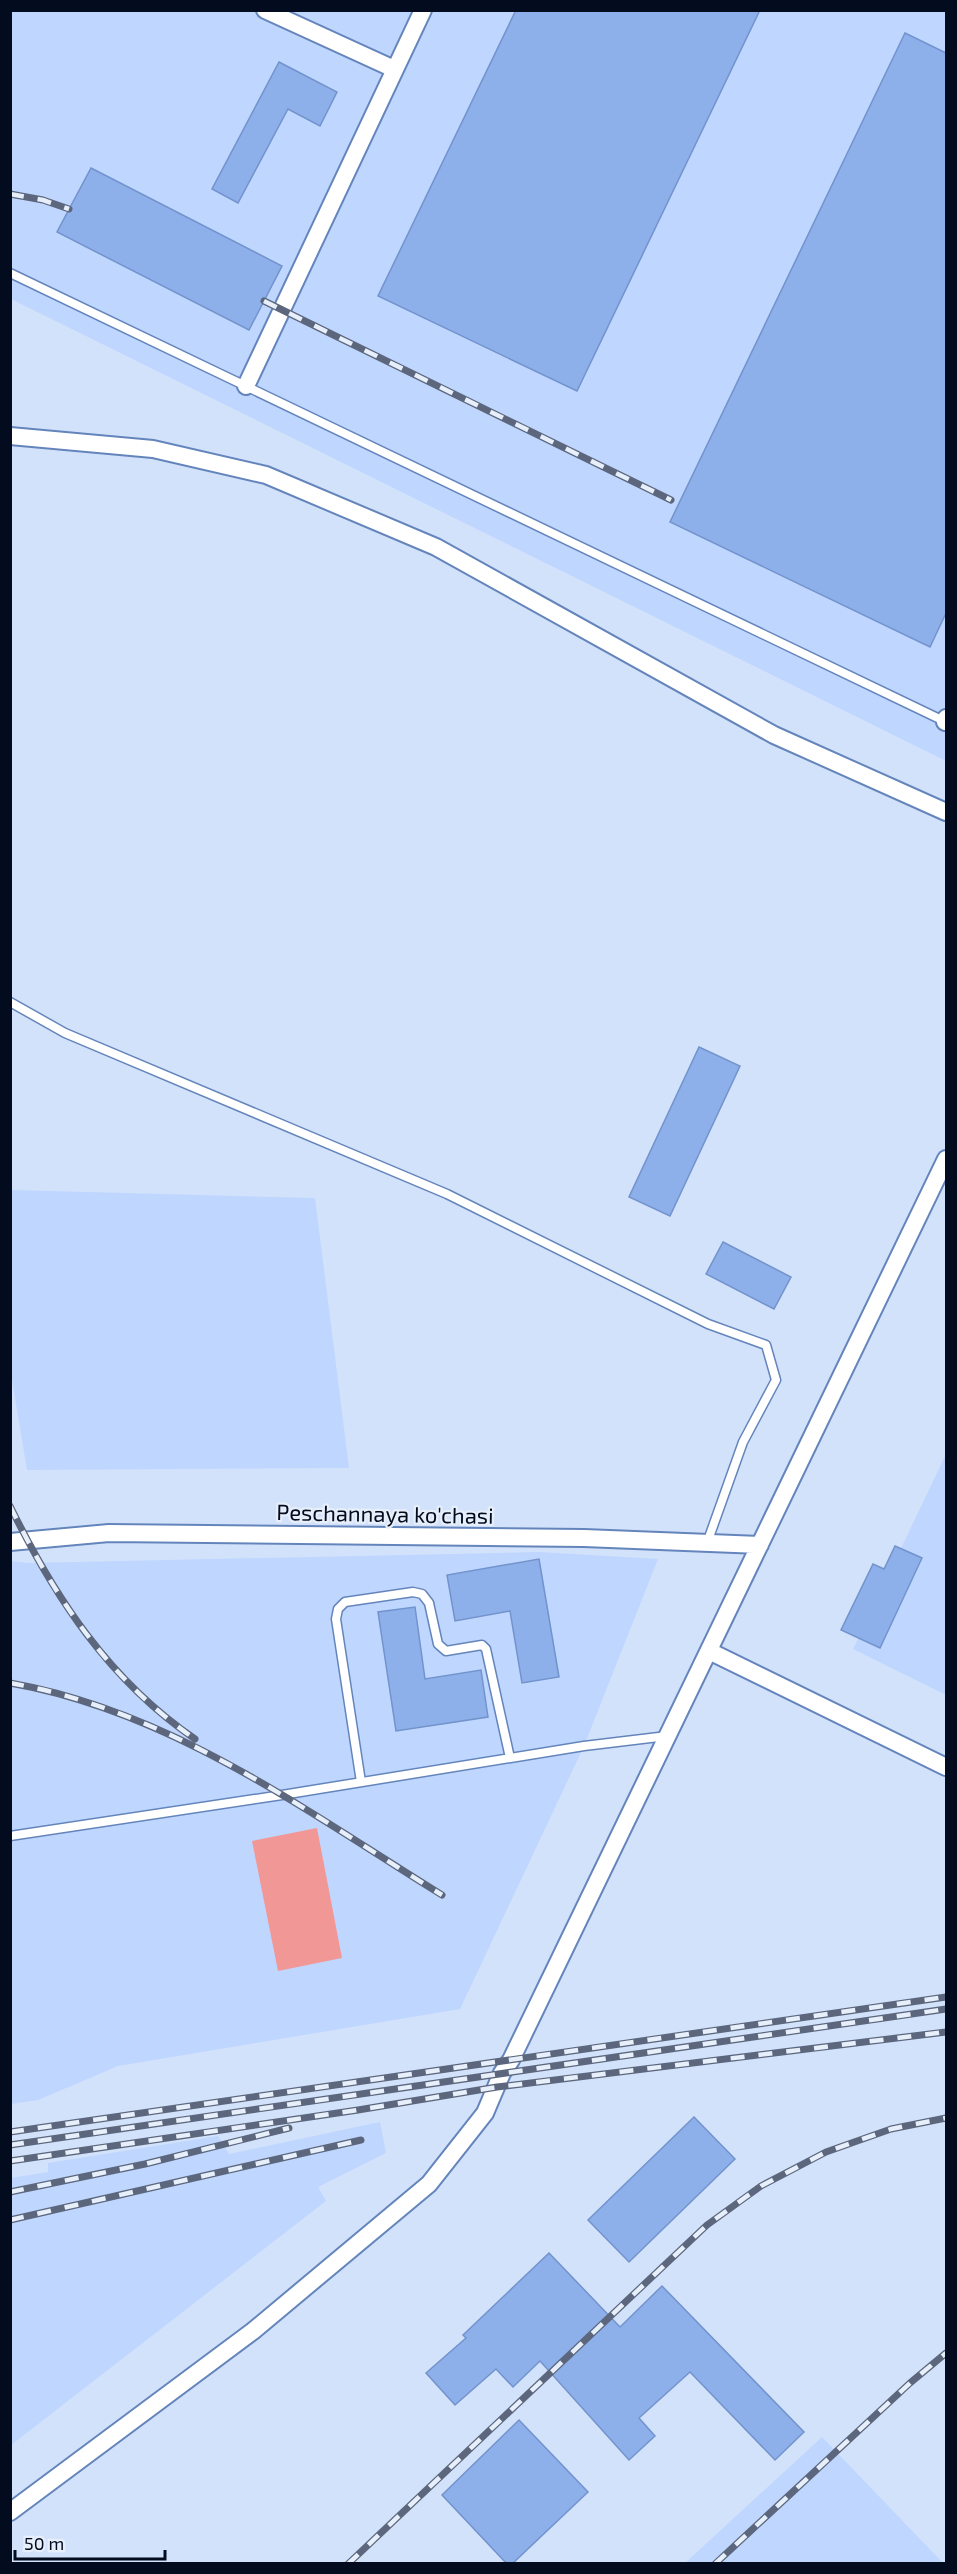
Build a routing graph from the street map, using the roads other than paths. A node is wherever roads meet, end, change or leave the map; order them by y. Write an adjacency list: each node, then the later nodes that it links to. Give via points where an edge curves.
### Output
1 (265, 10): 3 (street)
2 (423, 10): 3 (street)
3 (394, 69): 5 (street)
4 (10, 273): 5 (lane)
5 (246, 386): 7 (lane)
6 (10, 436): 8 (street, via 153,449 266,475 436,547 774,735)
7 (946, 721)
8 (946, 812)
9 (10, 1002): 12 (lane, via 65,1033 447,1194 708,1323 766,1345 776,1380 743,1442)
10 (946, 1160): 13 (street)
11 (10, 1542): 12 (street, Peschannaya ko'chasi, via 121,1533)
12 (708, 1543): 13 (street, Peschannaya ko'chasi)
13 (760, 1545): 14 (street)
14 (709, 1650): 15 (street); 17 (street)
15 (668, 1736): 16 (lane); 20 (street, via 485,2113 429,2184 253,2331)
16 (510, 1758): 18 (lane); 18 (lane, via 482,1645 441,1649 429,1603 422,1594 345,1602 336,1619)
17 (946, 1767)
18 (361, 1782): 19 (lane)
19 (10, 1836)
20 (10, 2512)

